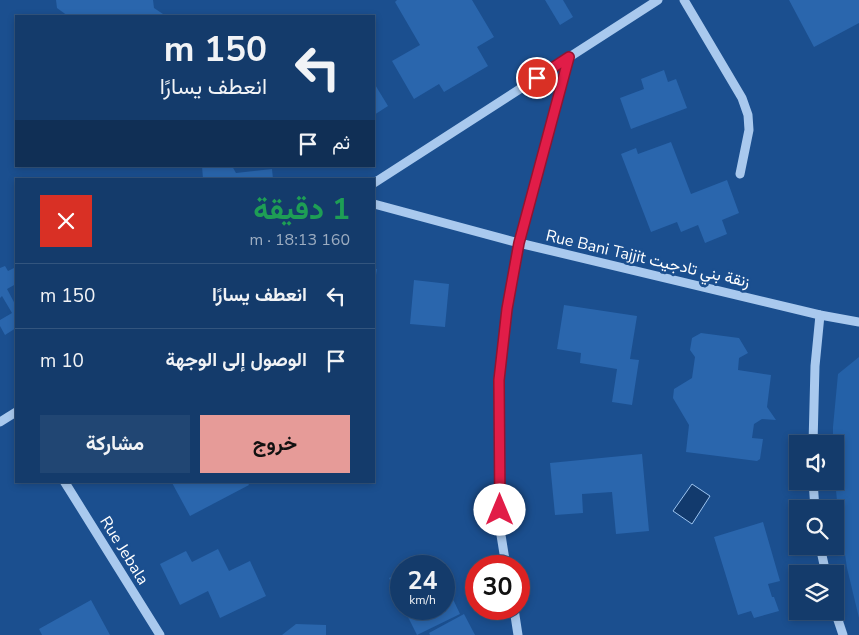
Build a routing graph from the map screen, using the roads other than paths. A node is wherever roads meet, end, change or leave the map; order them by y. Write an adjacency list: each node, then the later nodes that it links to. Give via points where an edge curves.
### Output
1 (658, 0): 3 (street)
2 (684, 0): 4 (street, via 742,98 748,114 749,130)
3 (569, 57): 5 (street); 7 (street)
4 (740, 174)
5 (375, 182)
6 (375, 204): 7 (street, Rue Bani Tajjit زنقة بني تادجيت)
7 (519, 243): 8 (street, Rue Bani Tajjit زنقة بني تادجيت); 14 (street, via 499,380 500,529)
8 (820, 315): 9 (street, Rue Bani Tajjit زنقة بني تادجيت); 12 (street)
9 (859, 322)
10 (15, 413): 11 (street)
11 (0, 422)
12 (813, 435)
13 (65, 483): 17 (street, Rue Jebala)
14 (504, 555)
15 (516, 620): 18 (street)
16 (838, 620): 19 (street)
17 (160, 635)
18 (518, 635)
19 (843, 635)

